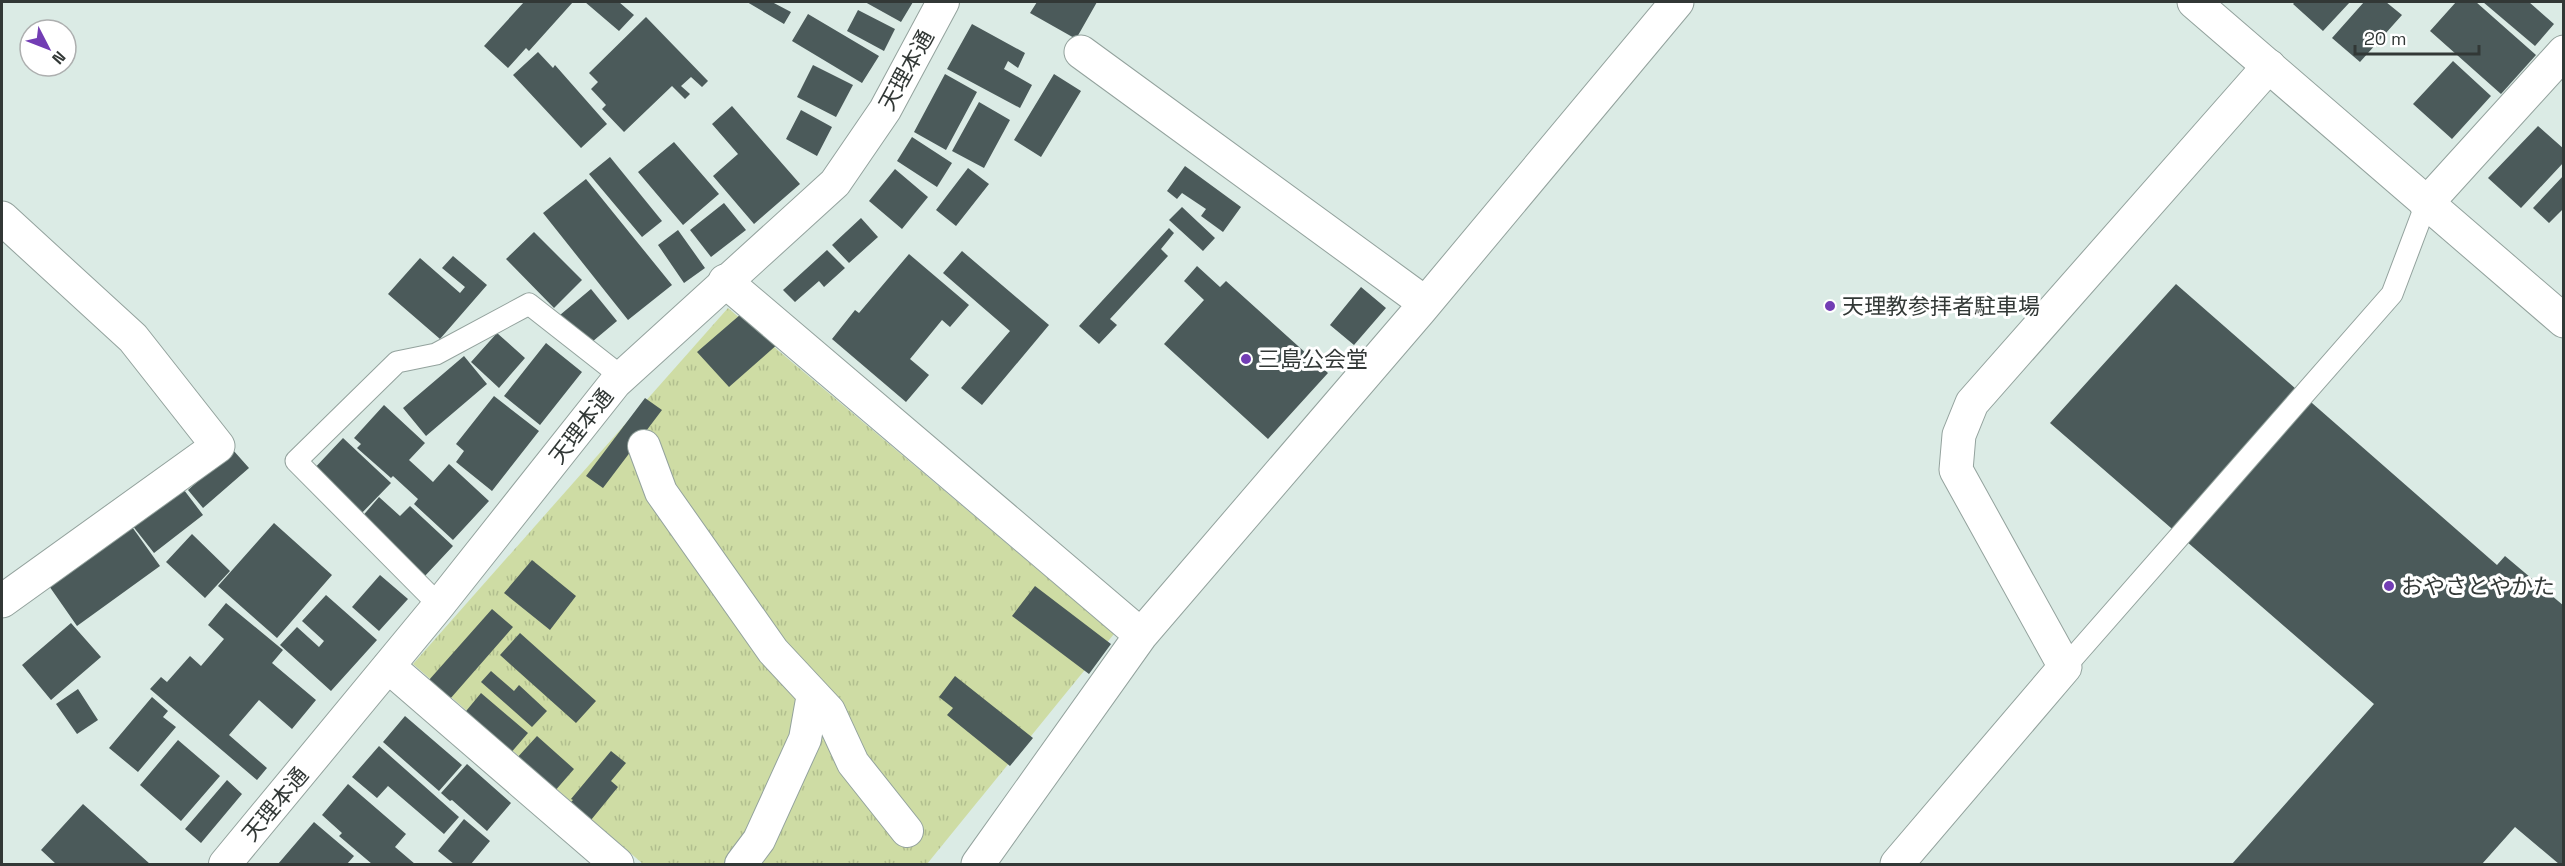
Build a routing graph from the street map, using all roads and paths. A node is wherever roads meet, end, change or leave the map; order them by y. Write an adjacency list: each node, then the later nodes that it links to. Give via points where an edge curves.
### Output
1 (944, 2): 9 (street, 天理本通, via 885,110 835,183)
2 (1677, 2): 10 (street)
3 (2194, 2): 6 (street)
4 (1081, 52): 10 (street)
5 (2564, 52): 7 (street)
6 (2269, 66): 7 (street); 18 (street, via 1972,403 1959,435 1956,470)
7 (2426, 204): 11 (street); 18 (lane, via 2392,294)
8 (2, 218): 14 (street, via 133,338 218,446)
9 (725, 281): 12 (street, 天理本通); 16 (street)
10 (1425, 303): 16 (street)
11 (2564, 321)
12 (622, 377): 15 (street, 天理本通); 15 (lane, via 529,304 436,354 398,362 296,461)
13 (644, 446): 19 (street, via 662,492 773,651)
14 (2, 601)
15 (439, 605): 17 (street, 天理本通)
16 (1140, 635): 24 (street)
17 (389, 667): 21 (street, 天理本通); 22 (street)
18 (2064, 667): 25 (street)
19 (813, 694): 20 (street, via 829,711 853,763); 23 (street, via 805,739 759,840)
20 (907, 831)
21 (225, 864)
22 (617, 864)
23 (741, 864)
24 (978, 864)
25 (1897, 864)

